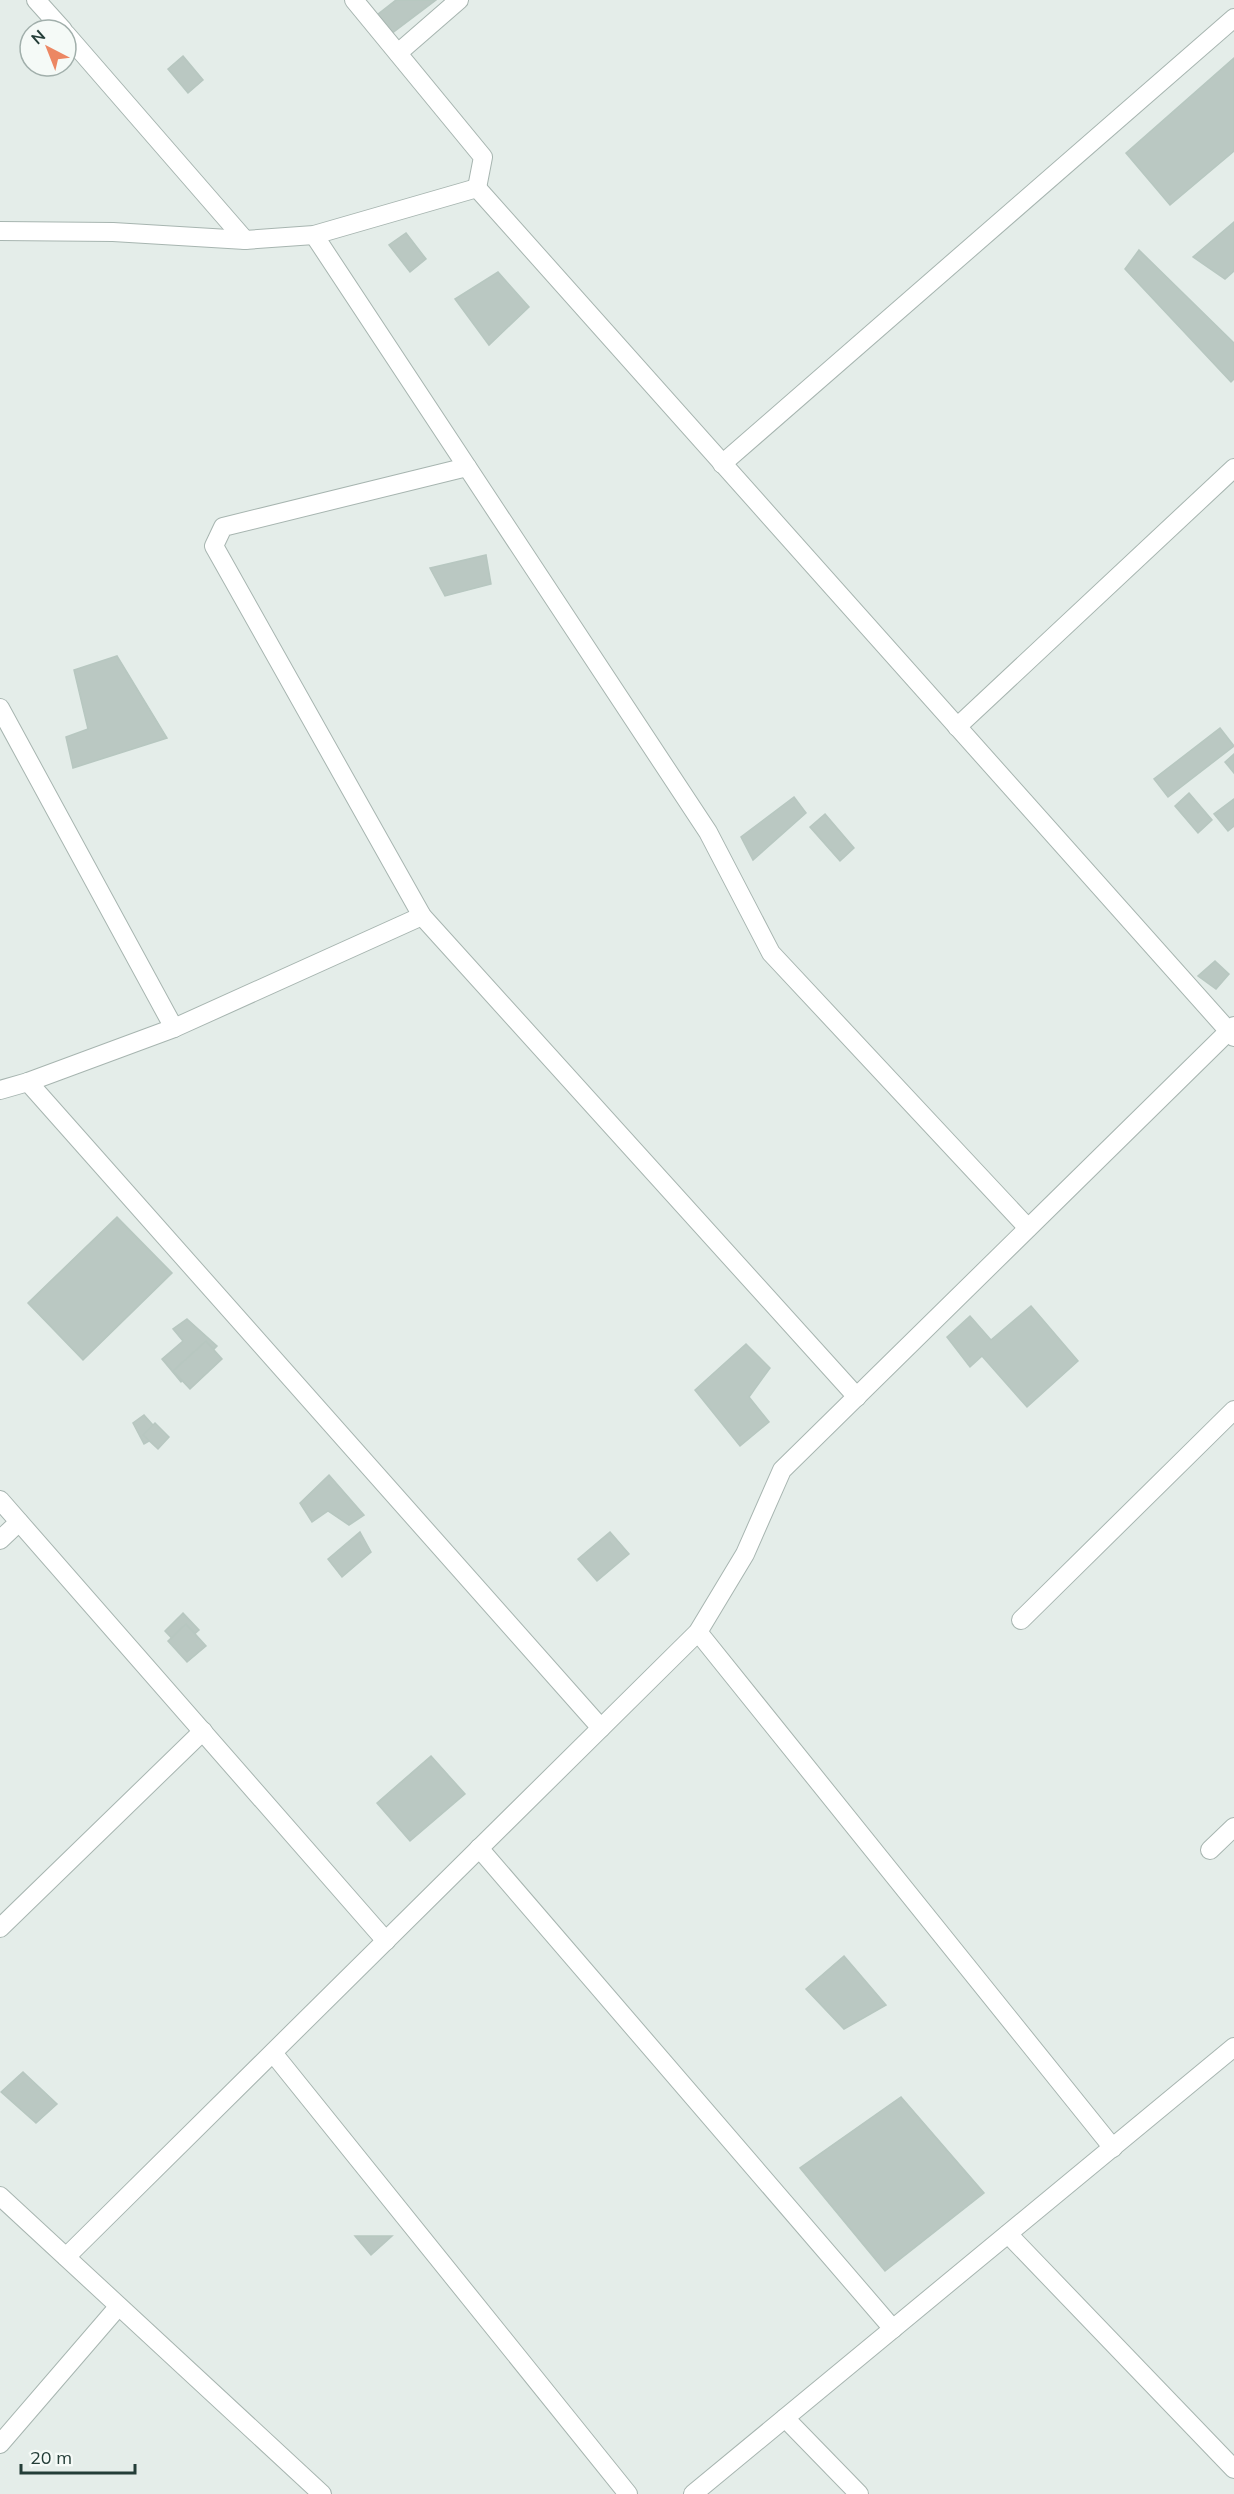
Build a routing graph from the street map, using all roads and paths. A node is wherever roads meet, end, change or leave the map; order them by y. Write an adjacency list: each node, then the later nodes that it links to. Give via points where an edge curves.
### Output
1 (36, 0): 4 (street)
2 (354, 0): 7 (street)
3 (459, 0): 7 (street)
4 (52, 18)
5 (1234, 18): 12 (street)
6 (78, 48): 11 (street)
7 (398, 53): 8 (street, via 483,157)
8 (477, 189): 10 (street); 12 (street)
9 (0, 231): 11 (street, via 113,232)
10 (314, 235): 11 (street); 13 (street)
11 (245, 240)
12 (722, 464): 16 (street)
13 (467, 467): 17 (street, via 223,527 214,546); 22 (street, via 708,832 771,953)
14 (1234, 468): 16 (street)
15 (0, 708): 18 (street)
16 (957, 727): 19 (street)
17 (422, 916): 18 (street); 23 (street)
18 (174, 1028): 20 (street)
19 (1232, 1031): 22 (street)
20 (28, 1082): 21 (street); 30 (street)
21 (0, 1090)
22 (1028, 1228): 23 (street)
23 (857, 1396): 29 (street, via 782,1470 745,1554)
24 (1234, 1410): 28 (street)
25 (0, 1500): 26 (street)
26 (19, 1522): 27 (street); 31 (street)
27 (0, 1540)
28 (1021, 1620)
29 (698, 1632): 30 (street); 39 (street)
30 (601, 1728): 33 (street)
31 (202, 1731): 35 (street); 36 (street)
32 (1234, 1827): 34 (street)
33 (480, 1848): 36 (street); 44 (street)
34 (1210, 1850)
35 (0, 1928)
36 (386, 1941): 38 (street)
37 (1234, 2047): 39 (street)
38 (273, 2053): 42 (street); 49 (street)
39 (1113, 2148): 41 (street)
40 (0, 2196): 42 (street)
41 (1008, 2234): 44 (street); 47 (street)
42 (66, 2257): 43 (street)
43 (118, 2307): 46 (street); 48 (street)
44 (894, 2329): 45 (street)
45 (785, 2418): 50 (street); 51 (street)
46 (0, 2444)
47 (1234, 2469)
48 (314, 2492)
49 (628, 2494)
50 (693, 2494)
51 (859, 2494)

